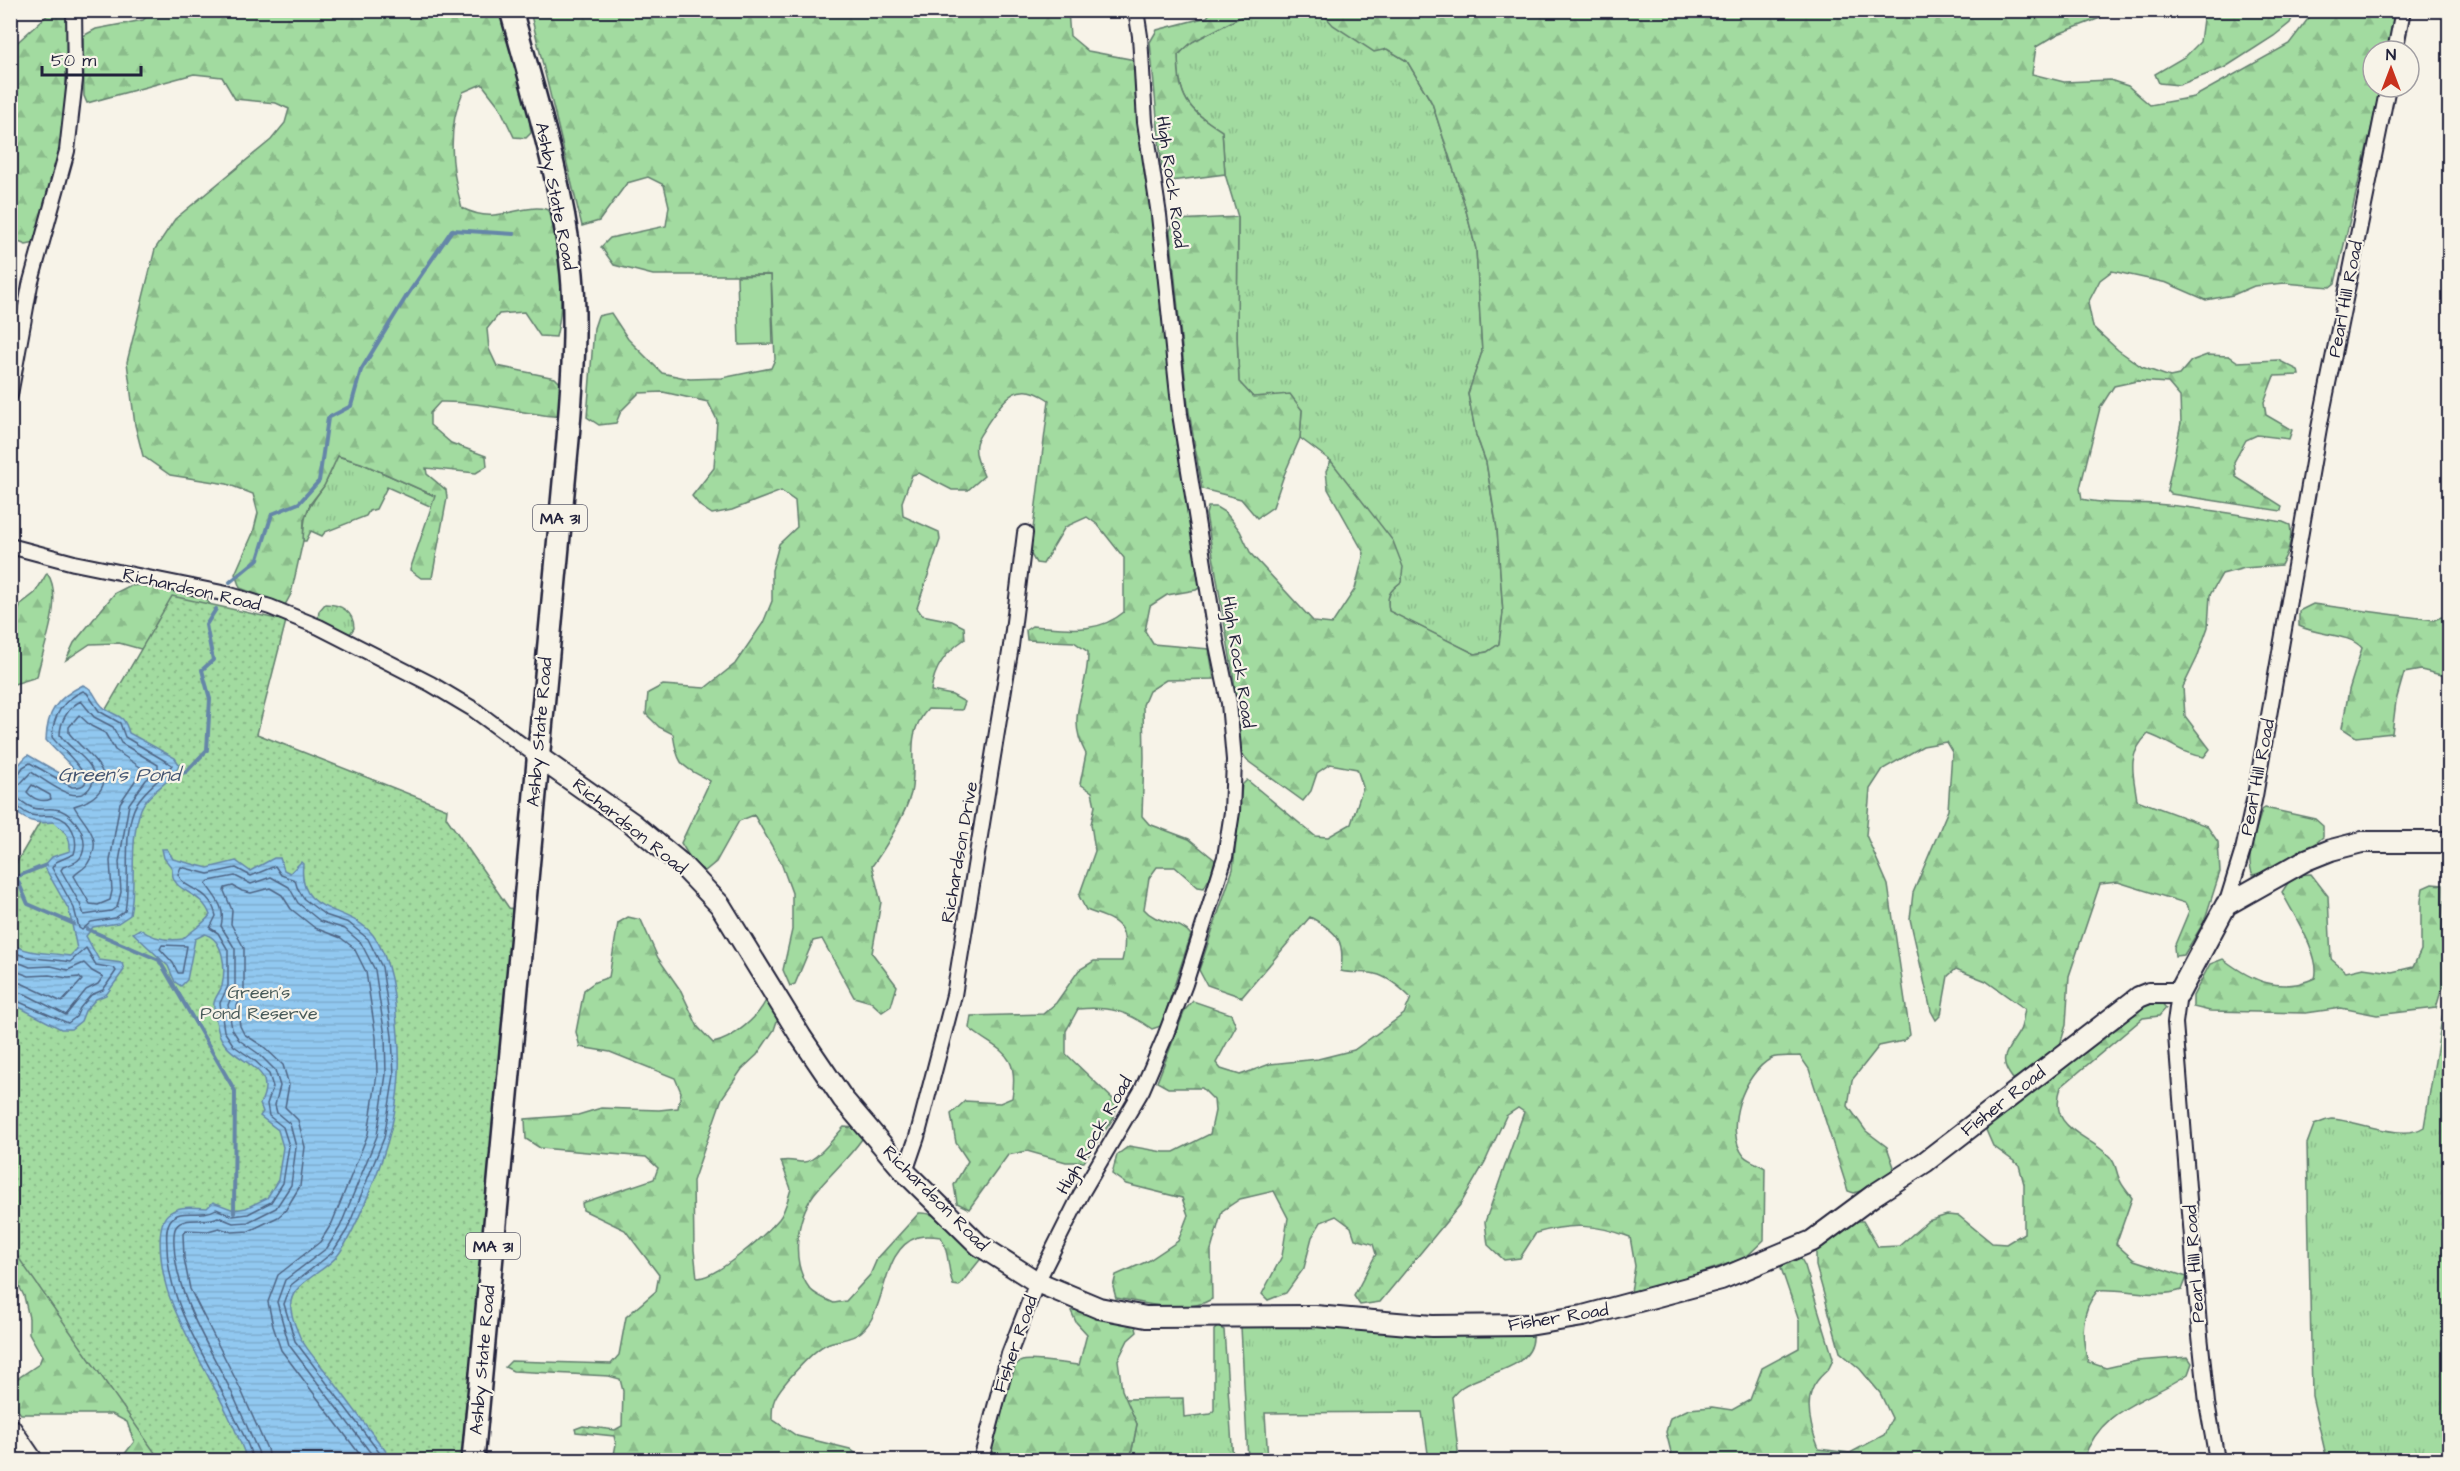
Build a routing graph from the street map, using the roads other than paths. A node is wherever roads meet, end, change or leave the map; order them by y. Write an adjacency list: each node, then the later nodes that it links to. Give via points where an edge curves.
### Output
1 (74, 10): 7 (street, via 75,80 67,151 30,285)
2 (511, 10): 10 (main road, Ashby State Road / MA 31, via 558,189 569,248 575,318 568,439)
3 (1136, 10): 15 (street, High Rock Road, via 1145,122 1180,414 1229,703 1234,760 1232,812 1224,857 1164,1039 1142,1090 1081,1194)
4 (2403, 10): 5 (street)
5 (2397, 39)
6 (2386, 99): 12 (street, Pearl Hill Road, via 2319,428 2255,796)
7 (10, 395)
8 (1025, 533): 14 (street, Richardson Drive, via 1011,646 954,995)
9 (10, 546): 10 (street, Richardson Road, via 270,607 319,627 431,684)
10 (537, 756): 14 (street, Richardson Road, via 632,823 680,863 720,905 843,1099); 18 (main road, Ashby State Road / MA 31)
11 (2450, 842): 12 (street, via 2362,842 2342,846 2306,860)
12 (2226, 905): 13 (street, Pearl Hill Road)
13 (2179, 993): 15 (street, Fisher Road, via 2139,997 1925,1162 1812,1241 1731,1275 1582,1316 1529,1325 1476,1327 1315,1316 1146,1317 1099,1308); 20 (street, Pearl Hill Road, via 2175,1023 2199,1326)
14 (905, 1172): 15 (street, Richardson Road, via 979,1245)
15 (1036, 1282): 19 (street, Fisher Road, via 1009,1354)
16 (10, 1428): 17 (street)
17 (32, 1461)
18 (473, 1461)
19 (981, 1461)
20 (2217, 1461)

